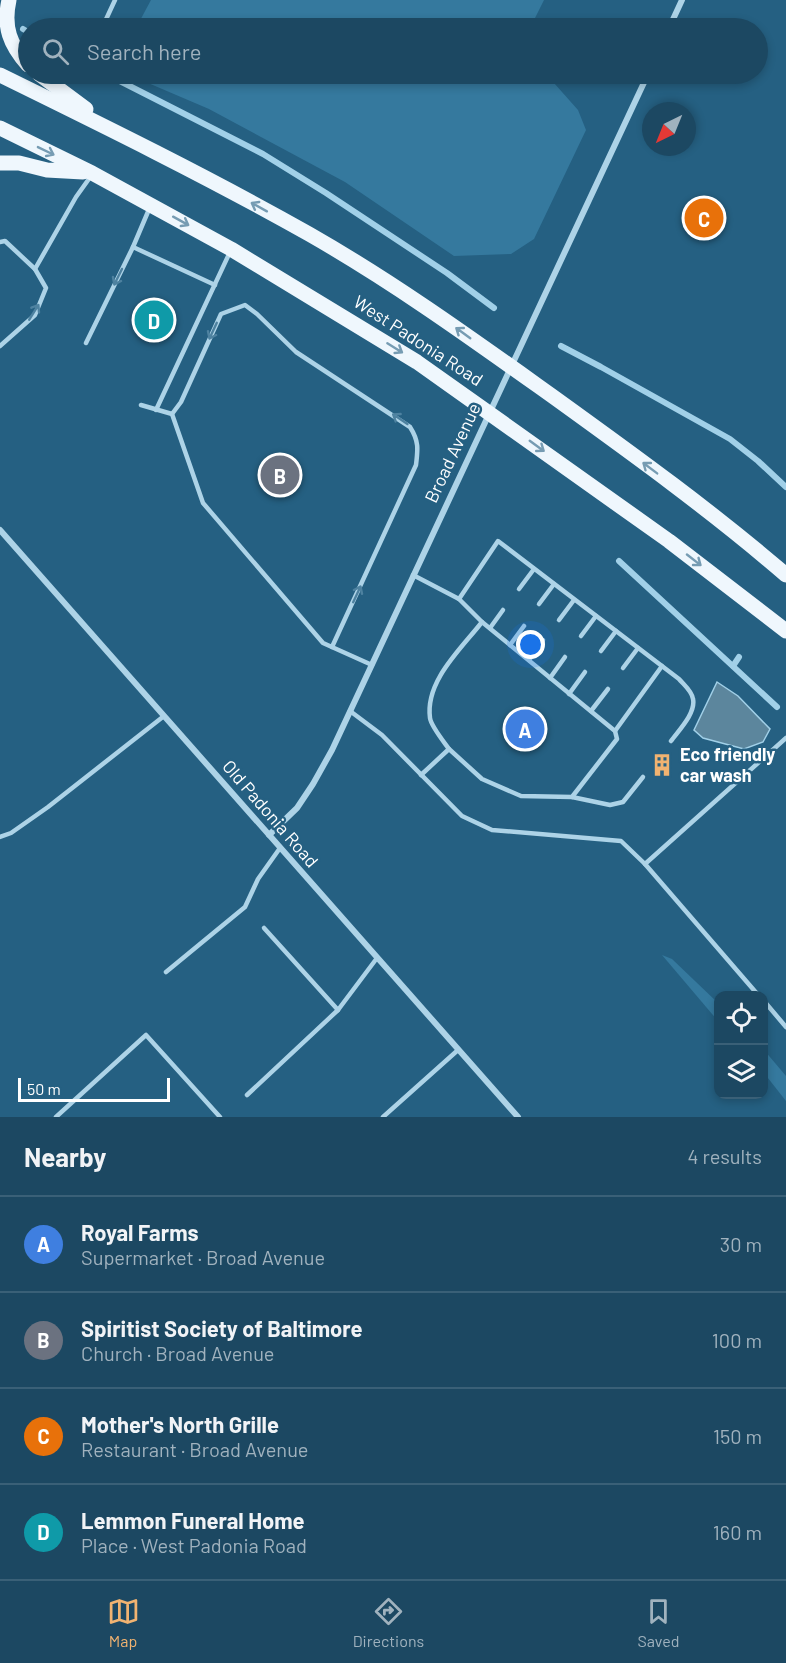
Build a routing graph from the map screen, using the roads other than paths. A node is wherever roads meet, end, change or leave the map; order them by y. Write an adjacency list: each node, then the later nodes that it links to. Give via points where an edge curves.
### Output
1 (9, 0): 6 (main road, via 7,23)
2 (115, 0): 4 (lane)
3 (682, 0): 5 (street)
4 (107, 18)
5 (674, 18)
6 (18, 53)
7 (0, 75): 8 (main road, West Padonia Road)
8 (18, 84)
9 (19, 84): 12 (main road, West Padonia Road)
10 (52, 84): 12 (main road)
11 (643, 84): 24 (street, Broad Avenue)
12 (109, 128): 24 (main road, West Padonia Road, one-way to 12, via 447,321 310,235)
13 (0, 129): 15 (main road, West Padonia Road, one-way to 15)
14 (0, 162): 15 (main road)
15 (92, 173): 16 (main road, West Padonia Road); 20 (lane)
16 (151, 205): 18 (lane); 19 (main road, West Padonia Road, one-way to 19)
17 (0, 242): 20 (lane, via 5,241)
18 (133, 248): 21 (lane); 22 (lane, one-way to 22)
19 (231, 249): 21 (lane); 27 (main road, West Padonia Road, one-way to 27, via 417,362)
20 (35, 269): 23 (lane, one-way to 20, via 35,315 46,288)
21 (215, 285): 26 (lane)
22 (86, 342)
23 (0, 346)
24 (511, 367): 27 (street, Broad Avenue); 32 (main road, West Padonia Road, one-way to 24, via 697,503)
25 (141, 405): 26 (lane)
26 (156, 410): 28 (lane)
27 (489, 412): 31 (street, Broad Avenue); 44 (main road, West Padonia Road, one-way to 44)
28 (172, 414): 49 (lane, via 203,503 323,643); 49 (lane, one-way to 28, via 416,465 418,449 410,427 296,352 245,305 221,314)
29 (0, 530): 63 (street, Old Padonia Road)
30 (534, 569): 33 (lane); 34 (lane); 35 (lane, via 498,541)
31 (413, 574): 35 (lane); 54 (street, Broad Avenue)
32 (786, 575)
33 (554, 584): 36 (lane); 37 (lane)
34 (519, 589)
35 (459, 598): 41 (lane)
36 (574, 600): 39 (lane); 40 (lane)
37 (539, 604)
38 (503, 610): 43 (lane)
39 (596, 616): 45 (lane); 46 (lane)
40 (559, 620)
41 (482, 622): 43 (lane); 67 (lane, via 446,667 432,692 430,720)
42 (524, 626): 48 (lane)
43 (490, 628): 48 (lane)
44 (786, 631)
45 (616, 632): 50 (lane); 51 (lane)
46 (581, 636)
47 (543, 640): 53 (lane)
48 (510, 645): 53 (lane)
49 (332, 647): 54 (lane)
50 (638, 648): 55 (lane); 56 (lane)
51 (601, 651)
52 (566, 657): 58 (lane)
53 (529, 660): 58 (lane)
54 (372, 665): 61 (street, Broad Avenue)
55 (662, 666): 64 (lane); 66 (lane, via 679,679 694,700 690,714)
56 (623, 668)
57 (585, 672): 60 (lane)
58 (550, 678): 60 (lane)
59 (608, 689): 62 (lane)
60 (569, 694): 62 (lane)
61 (350, 711): 68 (lane, via 382,735); 71 (street, Broad Avenue, via 313,784)
62 (591, 711): 64 (lane)
63 (164, 717): 71 (street, Old Padonia Road); 72 (lane, via 48,807)
64 (615, 731): 70 (lane, via 617,739)
65 (786, 738): 74 (lane)
66 (671, 741)
67 (449, 749): 68 (lane); 70 (lane, via 482,779 521,796)
68 (421, 775): 74 (lane, via 462,816 476,824 492,830 621,841)
69 (643, 777): 70 (lane, via 623,802 610,806)
70 (572, 797)
71 (269, 835): 73 (street, Old Padonia Road)
72 (0, 837)
73 (280, 848): 76 (street, Old Padonia Road); 77 (lane, via 258,879 245,907)
74 (645, 864): 78 (lane)
75 (264, 928): 80 (lane)
76 (376, 958): 80 (lane); 82 (street, Old Padonia Road)
77 (166, 972)
78 (755, 991)
79 (768, 1006): 81 (lane)
80 (338, 1010): 83 (lane)
81 (786, 1027)
82 (458, 1050): 86 (lane); 87 (street, Old Padonia Road)
83 (247, 1095)
84 (56, 1117): 85 (lane, via 146,1035)
85 (220, 1117)
86 (383, 1117)
87 (518, 1117)

